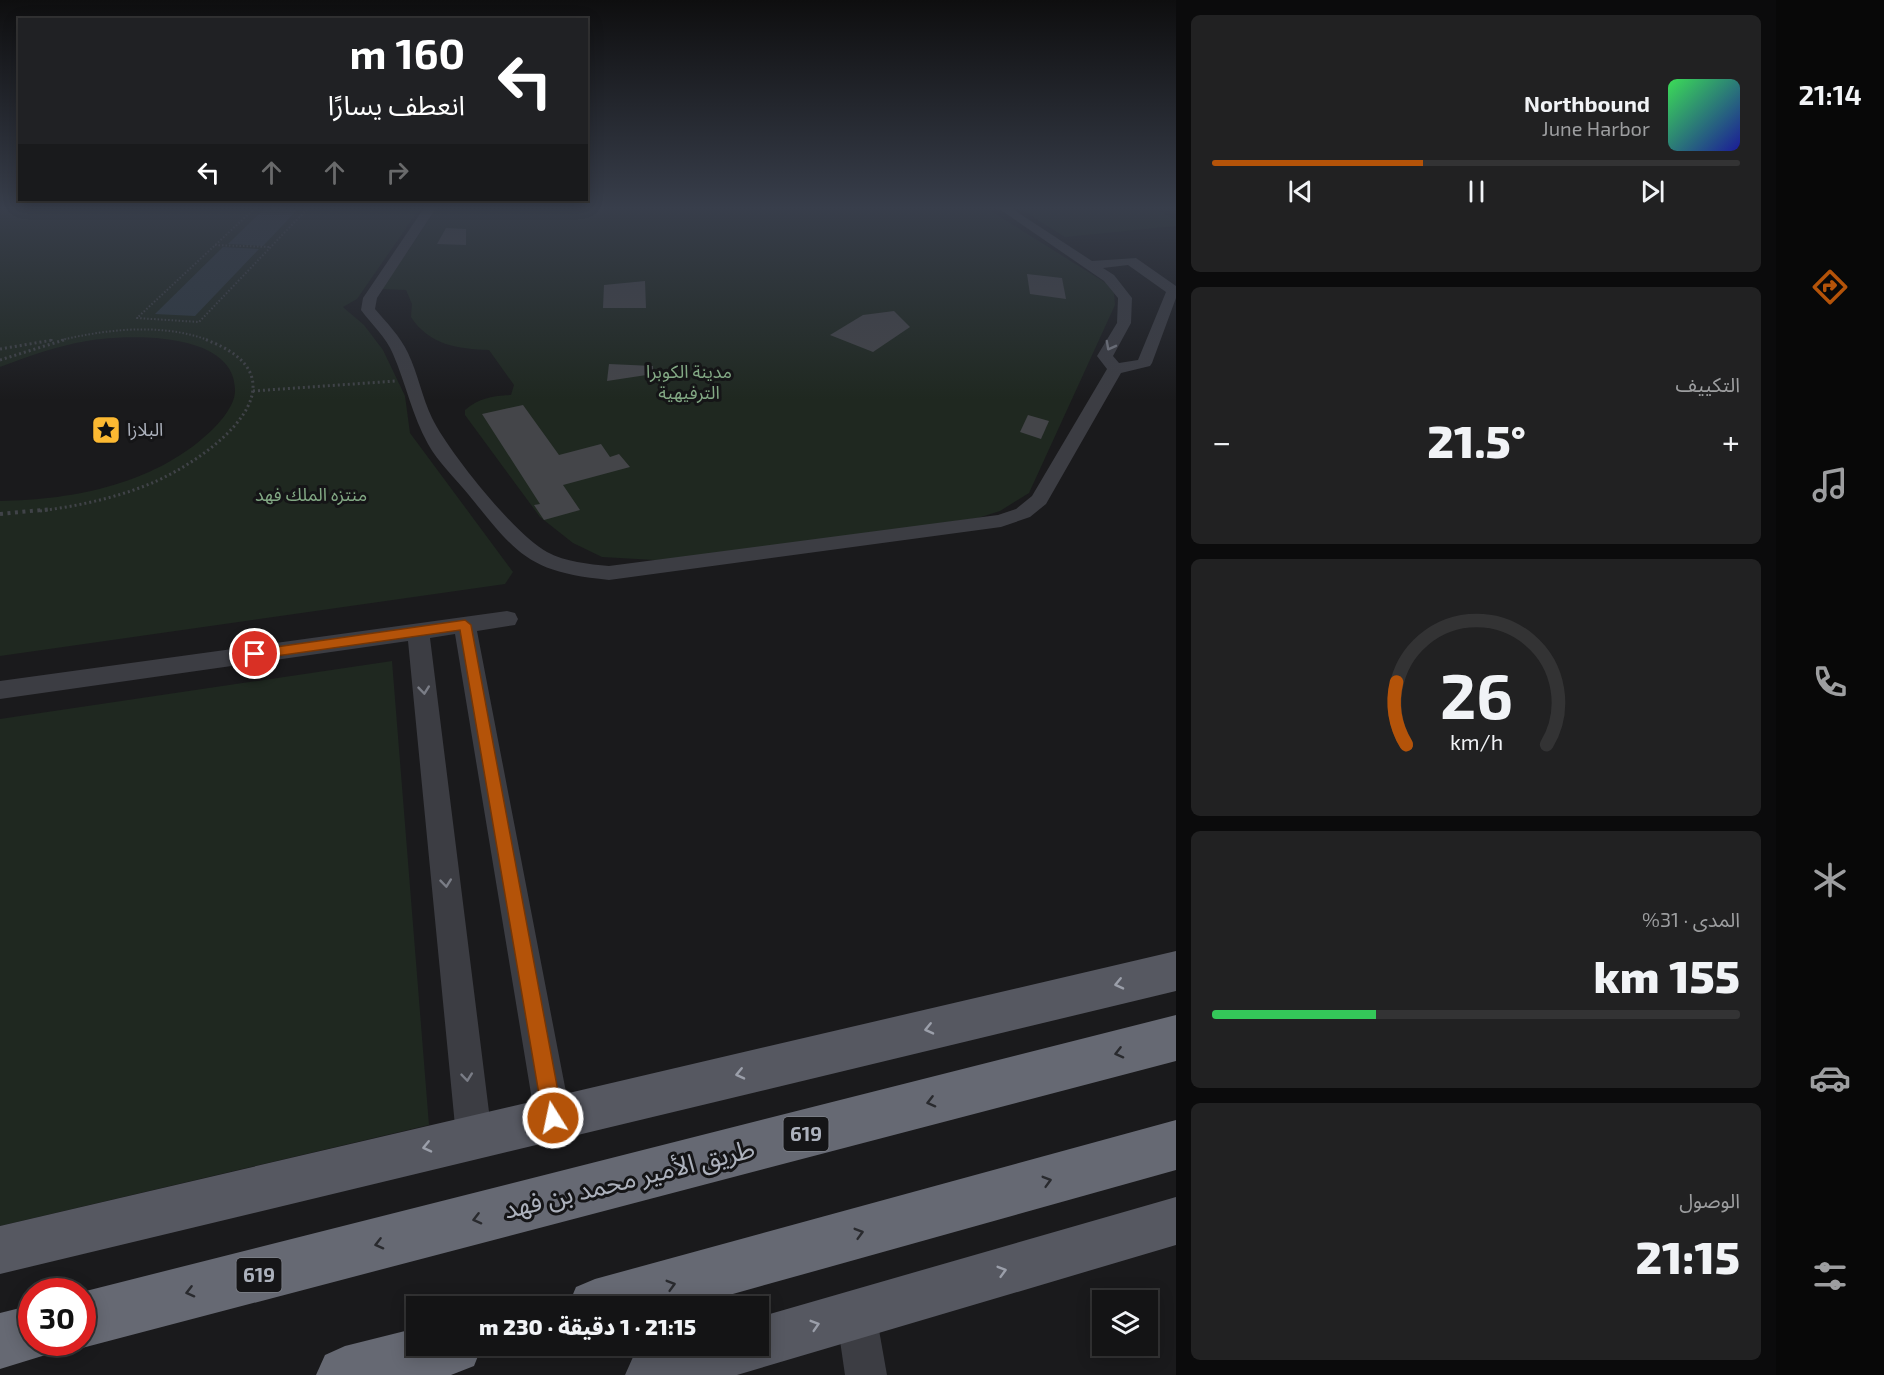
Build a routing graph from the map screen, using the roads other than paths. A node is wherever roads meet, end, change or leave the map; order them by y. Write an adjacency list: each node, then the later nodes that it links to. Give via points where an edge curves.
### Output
1 (389, 272): 10 (street, via 368,304 371,315 401,354 422,415 438,446 519,543 536,556 557,566 609,573 1001,521 1023,513 1039,500)
2 (1100, 272): 7 (street, via 1125,298)
3 (1147, 272): 5 (street)
4 (1176, 292): 7 (street)
5 (1176, 292)
6 (1176, 324): 7 (street)
7 (1141, 325): 9 (street); 10 (street, one-way to 10, via 1105,356)
8 (1176, 341): 9 (street)
9 (1153, 344): 10 (street, via 1143,363)
10 (1115, 369)
11 (507, 619): 12 (street)
12 (465, 625): 13 (street); 17 (street)
13 (418, 632): 14 (street); 18 (street, one-way to 18)
14 (0, 690)
15 (1176, 970): 17 (main road, one-way to 17)
16 (1176, 1038): 24 (highway, طريق الأمير محمد بن فهد / 619, one-way to 24)
17 (553, 1118): 18 (main road)
18 (474, 1136): 21 (main road, one-way to 21)
19 (1176, 1145): 22 (highway, one-way to 19)
20 (1176, 1221): 23 (main road, one-way to 20)
21 (0, 1250)
22 (631, 1296)
23 (856, 1313): 26 (main road, one-way to 23); 32 (street)
24 (96, 1316)
25 (18, 1336): 27 (highway)
26 (769, 1339)
27 (0, 1341)
28 (417, 1356): 30 (highway)
29 (715, 1356): 31 (main road)
30 (345, 1375)
31 (651, 1375)
32 (866, 1375)

